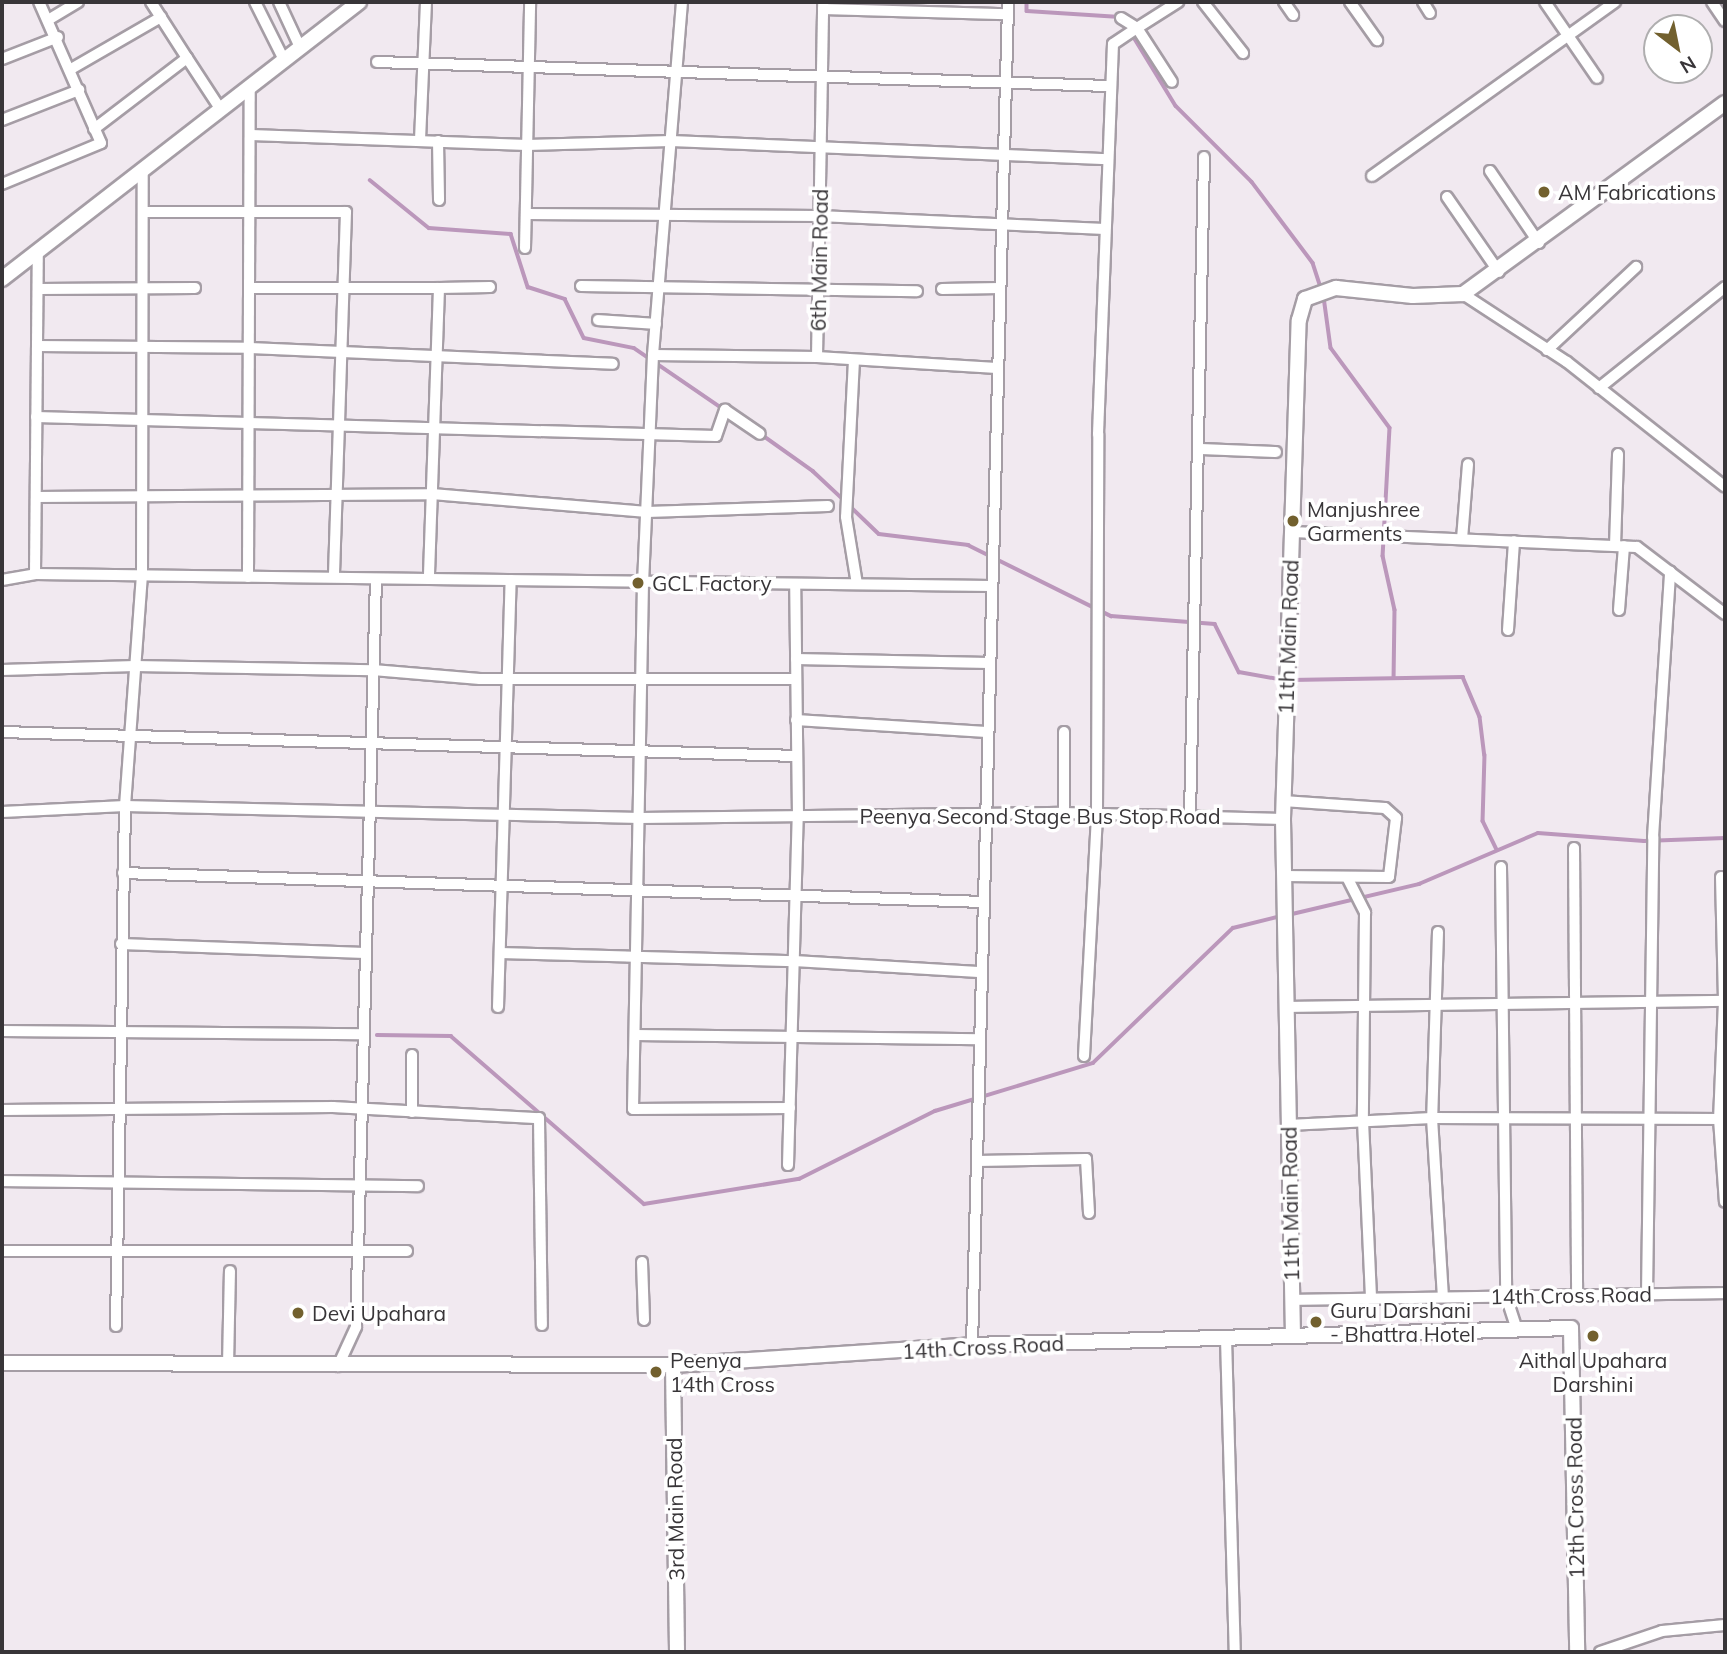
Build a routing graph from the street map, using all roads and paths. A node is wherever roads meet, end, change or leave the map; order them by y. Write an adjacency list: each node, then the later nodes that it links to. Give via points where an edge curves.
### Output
1 (39, 2): 25 (street)
2 (78, 2): 25 (street)
3 (151, 2): 23 (street)
4 (255, 2): 35 (street)
5 (279, 2): 31 (street)
6 (426, 2): 37 (street)
7 (530, 2): 39 (street)
8 (682, 2): 40 (street)
9 (1008, 2): 21 (street)
10 (1178, 2): 27 (street)
11 (1203, 2): 32 (street)
12 (1284, 2): 22 (street)
13 (1350, 2): 30 (street)
14 (1423, 2): 20 (street)
15 (1545, 2): 28 (street)
16 (1615, 2): 28 (street)
17 (1712, 2): 26 (street)
18 (350, 5): 31 (street)
19 (823, 5): 21 (street); 41 (street, 6th Main Road)
20 (1430, 13)
21 (1007, 14): 44 (street)
22 (1293, 15)
23 (161, 17): 33 (street); 38 (street)
24 (1121, 18): 27 (street)
25 (48, 20): 29 (street)
26 (1725, 22)
27 (1137, 28): 43 (street); 45 (street, via 1113,44)
28 (1567, 34): 42 (street); 63 (street)
29 (58, 37): 34 (street); 38 (street)
30 (1377, 40)
31 (299, 44): 35 (street)
32 (1243, 53)
33 (187, 58): 49 (street); 51 (street)
34 (2, 59)
35 (284, 60): 46 (street)
36 (377, 62): 37 (street)
37 (423, 63): 39 (street); 53 (street)
38 (71, 69): 47 (street)
39 (529, 69): 40 (street); 56 (street)
40 (677, 72): 41 (street); 55 (street)
41 (822, 76): 44 (street); 57 (street, 6th Main Road)
42 (1597, 78)
43 (1172, 82)
44 (1005, 84): 45 (street); 58 (street)
45 (1110, 86): 60 (street)
46 (250, 89): 49 (street); 52 (street)
47 (79, 90): 50 (street); 51 (street)
48 (1725, 103): 74 (street)
49 (221, 110): 61 (street)
50 (2, 120)
51 (94, 129): 64 (street, via 101,143)
52 (251, 135): 53 (street); 67 (street)
53 (420, 140): 54 (street)
54 (438, 141): 56 (street); 66 (street)
55 (671, 141): 56 (street); 57 (street); 70 (street)
56 (527, 145): 69 (street)
57 (821, 148): 58 (street); 71 (street, 6th Main Road)
58 (1006, 154): 60 (street); 72 (street)
59 (1204, 157): 116 (street)
60 (1108, 159): 73 (street)
61 (143, 171): 68 (street); 76 (street)
62 (1490, 171): 74 (street)
63 (1372, 177)
64 (2, 184)
65 (1447, 198): 78 (street)
66 (439, 200)
67 (250, 211): 68 (street); 85 (street); 86 (street, via 346,212)
68 (143, 212): 90 (street)
69 (526, 214): 70 (street); 75 (street)
70 (665, 214): 71 (street); 82 (street)
71 (819, 216): 72 (street); 91 (street, 6th Main Road)
72 (1003, 226): 73 (street); 88 (street)
73 (1105, 229): 172 (street)
74 (1538, 243): 78 (street)
75 (524, 248)
76 (38, 252): 79 (street); 89 (street)
77 (1636, 267): 100 (street)
78 (1499, 272): 94 (street)
79 (2, 279)
80 (580, 286): 82 (street)
81 (490, 287): 87 (street)
82 (659, 287): 91 (street); 96 (street)
83 (1725, 287): 108 (street)
84 (195, 288): 90 (street)
85 (250, 288): 86 (street); 98 (street)
86 (343, 288): 87 (street); 101 (street)
87 (439, 288): 104 (street)
88 (1000, 288): 92 (street); 107 (street)
89 (38, 289): 90 (street); 97 (street)
90 (143, 289): 99 (street)
91 (818, 289): 93 (street); 103 (street, 6th Main Road)
92 (942, 289)
93 (918, 291)
94 (1463, 294): 100 (street); 128 (street, 11th Main Road, via 1322,291 1304,299 1299,320)
95 (598, 320): 96 (street)
96 (656, 324): 102 (street)
97 (37, 346): 99 (street); 109 (street)
98 (250, 348): 99 (street); 101 (street); 111 (street)
99 (143, 349): 110 (street)
100 (1548, 350): 108 (street)
101 (341, 352): 104 (street); 112 (street)
102 (653, 355): 103 (street); 115 (street)
103 (817, 357): 105 (street, 6th Main Road)
104 (437, 359): 106 (street); 113 (street)
105 (854, 360): 107 (street, 6th Main Road); 143 (street, via 846,517)
106 (613, 363)
107 (997, 369): 144 (street)
108 (1599, 388): 120 (street)
109 (36, 417): 110 (street); 124 (street)
110 (143, 419): 111 (street); 125 (street)
111 (247, 421): 112 (street); 121 (street)
112 (338, 426): 113 (street); 122 (street)
113 (435, 429): 115 (street); 123 (street)
114 (760, 434): 115 (street, via 725,410 716,436)
115 (650, 436): 127 (street)
116 (1200, 449): 117 (street); 174 (street)
117 (1276, 452)
118 (1618, 454): 131 (street)
119 (1468, 464): 129 (street)
120 (1725, 487)
121 (248, 494): 122 (street); 125 (street); 135 (street)
122 (336, 494): 123 (street); 136 (street)
123 (432, 494): 127 (street); 138 (street)
124 (36, 497): 125 (street); 133 (street)
125 (142, 498): 134 (street)
126 (828, 506): 127 (street)
127 (647, 512): 141 (street)
128 (1292, 532): 129 (street); 165 (street, 11th Main Road)
129 (1462, 539): 130 (street)
130 (1514, 541): 131 (street); 147 (street)
131 (1620, 546): 132 (street, via 1637,547); 145 (street)
132 (1670, 572): 146 (street); 196 (street, via 1653,837)
133 (35, 574): 134 (street); 139 (street)
134 (142, 576): 135 (street); 150 (street)
135 (248, 577): 136 (street)
136 (334, 577): 137 (street)
137 (376, 579): 138 (street); 152 (street)
138 (429, 579): 140 (street)
139 (2, 580)
140 (511, 580): 141 (street); 153 (street)
141 (643, 583): 142 (street); 155 (street)
142 (795, 584): 143 (street); 148 (street)
143 (857, 584): 144 (street)
144 (990, 586): 149 (street)
145 (1619, 610)
146 (1725, 614)
147 (1508, 630)
148 (796, 659): 149 (street); 154 (street)
149 (989, 663): 158 (street)
150 (135, 666): 151 (street); 152 (street); 160 (street)
151 (2, 670)
152 (373, 670): 153 (street); 161 (street)
153 (510, 679): 155 (street); 162 (street)
154 (796, 679): 155 (street); 156 (street)
155 (641, 682): 163 (street)
156 (796, 720): 158 (street); 164 (street)
157 (2, 732): 160 (street)
158 (987, 732): 170 (street)
159 (1065, 732): 169 (street)
160 (130, 735): 161 (street); 166 (street)
161 (371, 741): 162 (street); 167 (street)
162 (506, 746): 163 (street); 173 (street)
163 (640, 752): 164 (street); 175 (street)
164 (797, 755): 171 (street)
165 (1283, 801): 176 (street, 11th Main Road); 183 (street, via 1392,811 1395,831 1389,877)
166 (125, 806): 167 (street, Peenya Second Stage Bus Stop Road); 168 (street, Peenya Second Stage Bus Stop Road); 179 (street)
167 (369, 809): 173 (street, Peenya Second Stage Bus Stop Road); 182 (street)
168 (2, 812)
169 (1064, 813): 170 (street, Peenya Second Stage Bus Stop Road); 172 (street, Peenya Second Stage Bus Stop Road)
170 (985, 814): 171 (street, Peenya Second Stage Bus Stop Road); 187 (street)
171 (797, 815): 175 (street, Peenya Second Stage Bus Stop Road); 186 (street)
172 (1097, 815): 174 (street, Peenya Second Stage Bus Stop Road); 210 (street)
173 (504, 816): 175 (street, Peenya Second Stage Bus Stop Road); 184 (street)
174 (1191, 816): 176 (street, Peenya Second Stage Bus Stop Road)
175 (640, 818): 185 (street)
176 (1283, 819): 180 (street, 11th Main Road)
177 (1574, 848): 197 (street)
178 (1501, 867): 198 (street)
179 (123, 873): 182 (street); 189 (street)
180 (1283, 876): 183 (street); 202 (street, 11th Main Road)
181 (1721, 877): 195 (street)
182 (367, 878): 184 (street); 190 (street)
183 (1348, 879): 199 (street, via 1365,913)
184 (502, 888): 185 (street); 191 (street)
185 (638, 892): 186 (street); 192 (street)
186 (796, 897): 187 (street); 193 (street)
187 (983, 902): 194 (street)
188 (1438, 932): 200 (street)
189 (121, 944): 190 (street); 203 (street)
190 (365, 953): 205 (street)
191 (500, 953): 192 (street); 201 (street)
192 (636, 957): 193 (street); 206 (street)
193 (795, 961): 194 (street); 207 (street)
194 (982, 972): 208 (street)
195 (1725, 1001): 196 (street); 220 (street)
196 (1654, 1002): 197 (street); 219 (street)
197 (1574, 1004): 198 (street); 218 (street)
198 (1503, 1005): 200 (street); 217 (street)
199 (1363, 1006): 200 (street); 202 (street); 221 (street)
200 (1434, 1006): 216 (street)
201 (498, 1007)
202 (1289, 1007): 222 (street, 11th Main Road)
203 (118, 1028): 204 (street); 205 (street); 211 (street)
204 (2, 1031)
205 (363, 1034): 214 (street)
206 (635, 1035): 207 (street); 212 (street, via 633,1109)
207 (793, 1037): 208 (street); 212 (street)
208 (980, 1039): 223 (street)
209 (412, 1055): 215 (street)
210 (1084, 1056)
211 (117, 1108): 213 (street); 214 (street); 226 (street)
212 (790, 1108): 224 (street)
213 (2, 1110)
214 (361, 1110): 215 (street); 227 (street)
215 (412, 1112): 245 (street, via 539,1118)
216 (1432, 1118): 217 (street); 221 (street); 241 (street)
217 (1505, 1118): 218 (street); 240 (street)
218 (1575, 1119): 219 (street); 239 (street)
219 (1649, 1119): 220 (street); 238 (street)
220 (1722, 1119): 229 (street)
221 (1363, 1121): 222 (street); 242 (street)
222 (1288, 1125): 243 (street, 11th Main Road)
223 (977, 1161): 230 (street, via 1086,1159); 250 (street)
224 (788, 1165)
225 (2, 1181): 226 (street)
226 (115, 1182): 227 (street); 234 (street)
227 (359, 1184): 228 (street); 232 (street)
228 (418, 1186)
229 (1725, 1202)
230 (1089, 1213)
231 (2, 1251): 234 (street)
232 (358, 1251): 233 (street); 234 (street); 253 (street, via 356,1327)
233 (407, 1251)
234 (117, 1254): 246 (street)
235 (642, 1262): 244 (street)
236 (230, 1271): 252 (street)
237 (1725, 1293): 238 (street, 14th Cross Road)
238 (1647, 1294): 239 (street, 14th Cross Road)
239 (1577, 1295): 240 (street, 14th Cross Road)
240 (1506, 1296): 241 (street, 14th Cross Road); 247 (street)
241 (1443, 1297): 242 (street, 14th Cross Road)
242 (1371, 1298): 243 (street, 14th Cross Road)
243 (1292, 1300): 248 (street, 11th Main Road)
244 (644, 1320)
245 (542, 1325)
246 (116, 1326)
247 (1517, 1330): 248 (street, 12th Cross Road); 258 (street, 12th Cross Road, via 1571,1328)
248 (1293, 1336): 249 (street, 14th Cross Road)
249 (1226, 1338): 250 (street, 14th Cross Road); 257 (street)
250 (972, 1345): 254 (street, 14th Cross Road)
251 (2, 1363): 252 (street, 14th Cross Road)
252 (228, 1365): 253 (street, 14th Cross Road)
253 (338, 1366): 254 (street, 14th Cross Road)
254 (673, 1366): 256 (street, 3rd Main Road)
255 (1725, 1625): 259 (street, via 1662,1631)
256 (677, 1652)
257 (1235, 1652)
258 (1577, 1652)
259 (1600, 1652)

